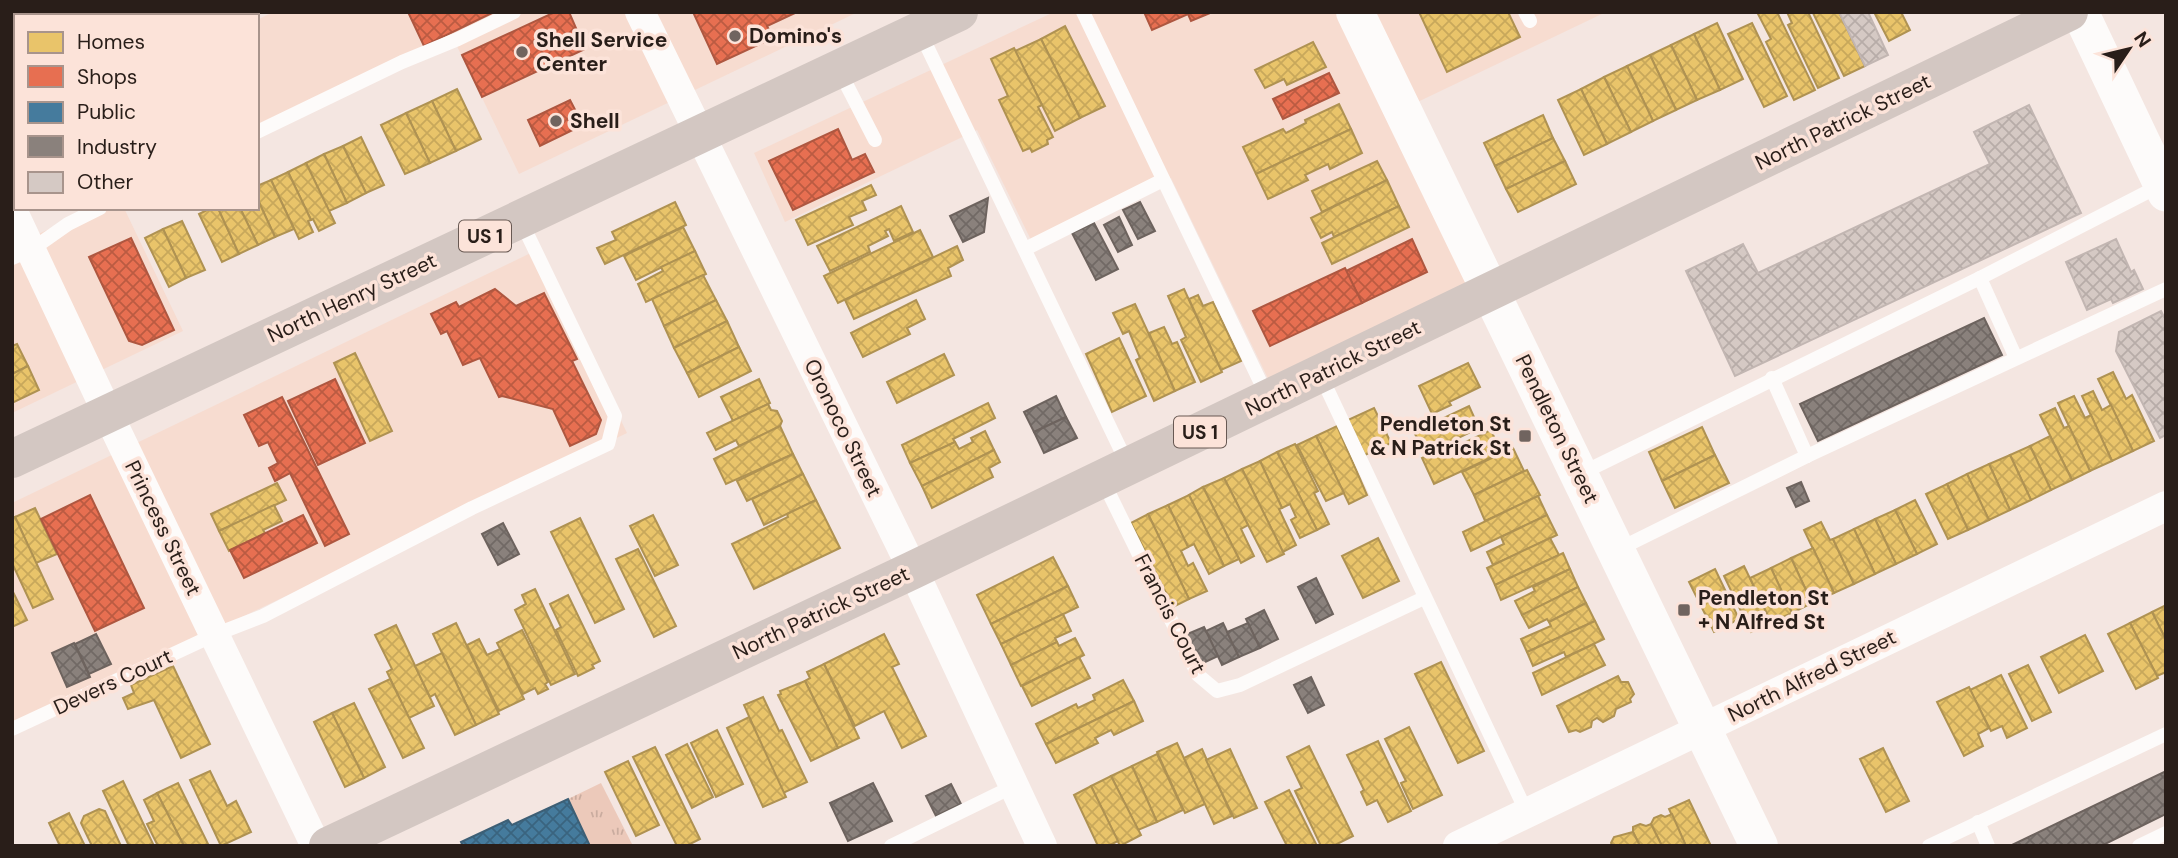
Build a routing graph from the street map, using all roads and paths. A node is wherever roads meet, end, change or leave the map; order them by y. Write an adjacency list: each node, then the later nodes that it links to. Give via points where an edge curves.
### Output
1 (514, 12): 10 (lane)
2 (640, 12): 11 (street, Oronoco Street)
3 (958, 12): 8 (highway, North Henry Street / US 1)
4 (1083, 12): 13 (lane)
5 (1355, 12): 22 (main road, Pendleton Street)
6 (2069, 12): 22 (highway, North Patrick Street / US 1)
7 (2080, 12): 14 (street)
8 (919, 31): 9 (highway, North Henry Street / US 1); 18 (lane)
9 (838, 69): 11 (highway, North Henry Street / US 1); 12 (lane)
10 (259, 131)
11 (700, 135): 17 (highway, North Henry Street / US 1); 34 (street, Oronoco Street)
12 (875, 140)
13 (1163, 180): 18 (lane); 26 (lane)
14 (2164, 188): 20 (lane)
15 (12, 210): 19 (street, Princess Street)
16 (96, 210): 19 (lane)
17 (520, 219): 27 (highway, North Henry Street / US 1); 36 (lane, Devers Court, via 615,416 608,443 263,616)
18 (1025, 249): 30 (lane)
19 (21, 254): 27 (street, Princess Street)
20 (1980, 278): 23 (lane); 25 (lane)
21 (2166, 289): 23 (lane)
22 (1492, 292): 24 (highway, North Patrick Street / US 1); 31 (main road, Pendleton Street)
23 (2016, 358): 28 (lane)
24 (1321, 374): 26 (highway, North Patrick Street / US 1); 35 (lane)
25 (1772, 378): 28 (lane); 31 (lane)
26 (1268, 399): 30 (highway, North Patrick Street / US 1)
27 (108, 414): 29 (highway, North Henry Street / US 1); 36 (street, Princess Street)
28 (1807, 456): 33 (lane)
29 (12, 459)
30 (1116, 472): 34 (highway, North Patrick Street / US 1); 35 (lane, Francis Court, via 1198,675 1217,691 1240,685)
31 (1579, 474): 33 (main road, Pendleton Street)
32 (2166, 506): 37 (street, North Alfred Street)
33 (1616, 551): 37 (main road, Pendleton Street)
34 (913, 570): 40 (street, Oronoco Street); 45 (highway, North Patrick Street / US 1)
35 (1424, 598): 41 (lane)
36 (214, 635): 38 (lane, Devers Court); 44 (street, Princess Street)
37 (1703, 728): 41 (street, North Alfred Street); 49 (main road, Pendleton Street)
38 (12, 729)
39 (2166, 734): 42 (lane)
40 (1014, 786): 46 (lane); 47 (street, Oronoco Street)
41 (1527, 813): 48 (street, North Alfred Street)
42 (1978, 822): 50 (lane); 51 (lane)
43 (2166, 833): 52 (lane)
44 (316, 846)
45 (328, 846)
46 (891, 846)
47 (1042, 846)
48 (1458, 846)
49 (1759, 846)
50 (1929, 846)
51 (1988, 846)
52 (2139, 846)

